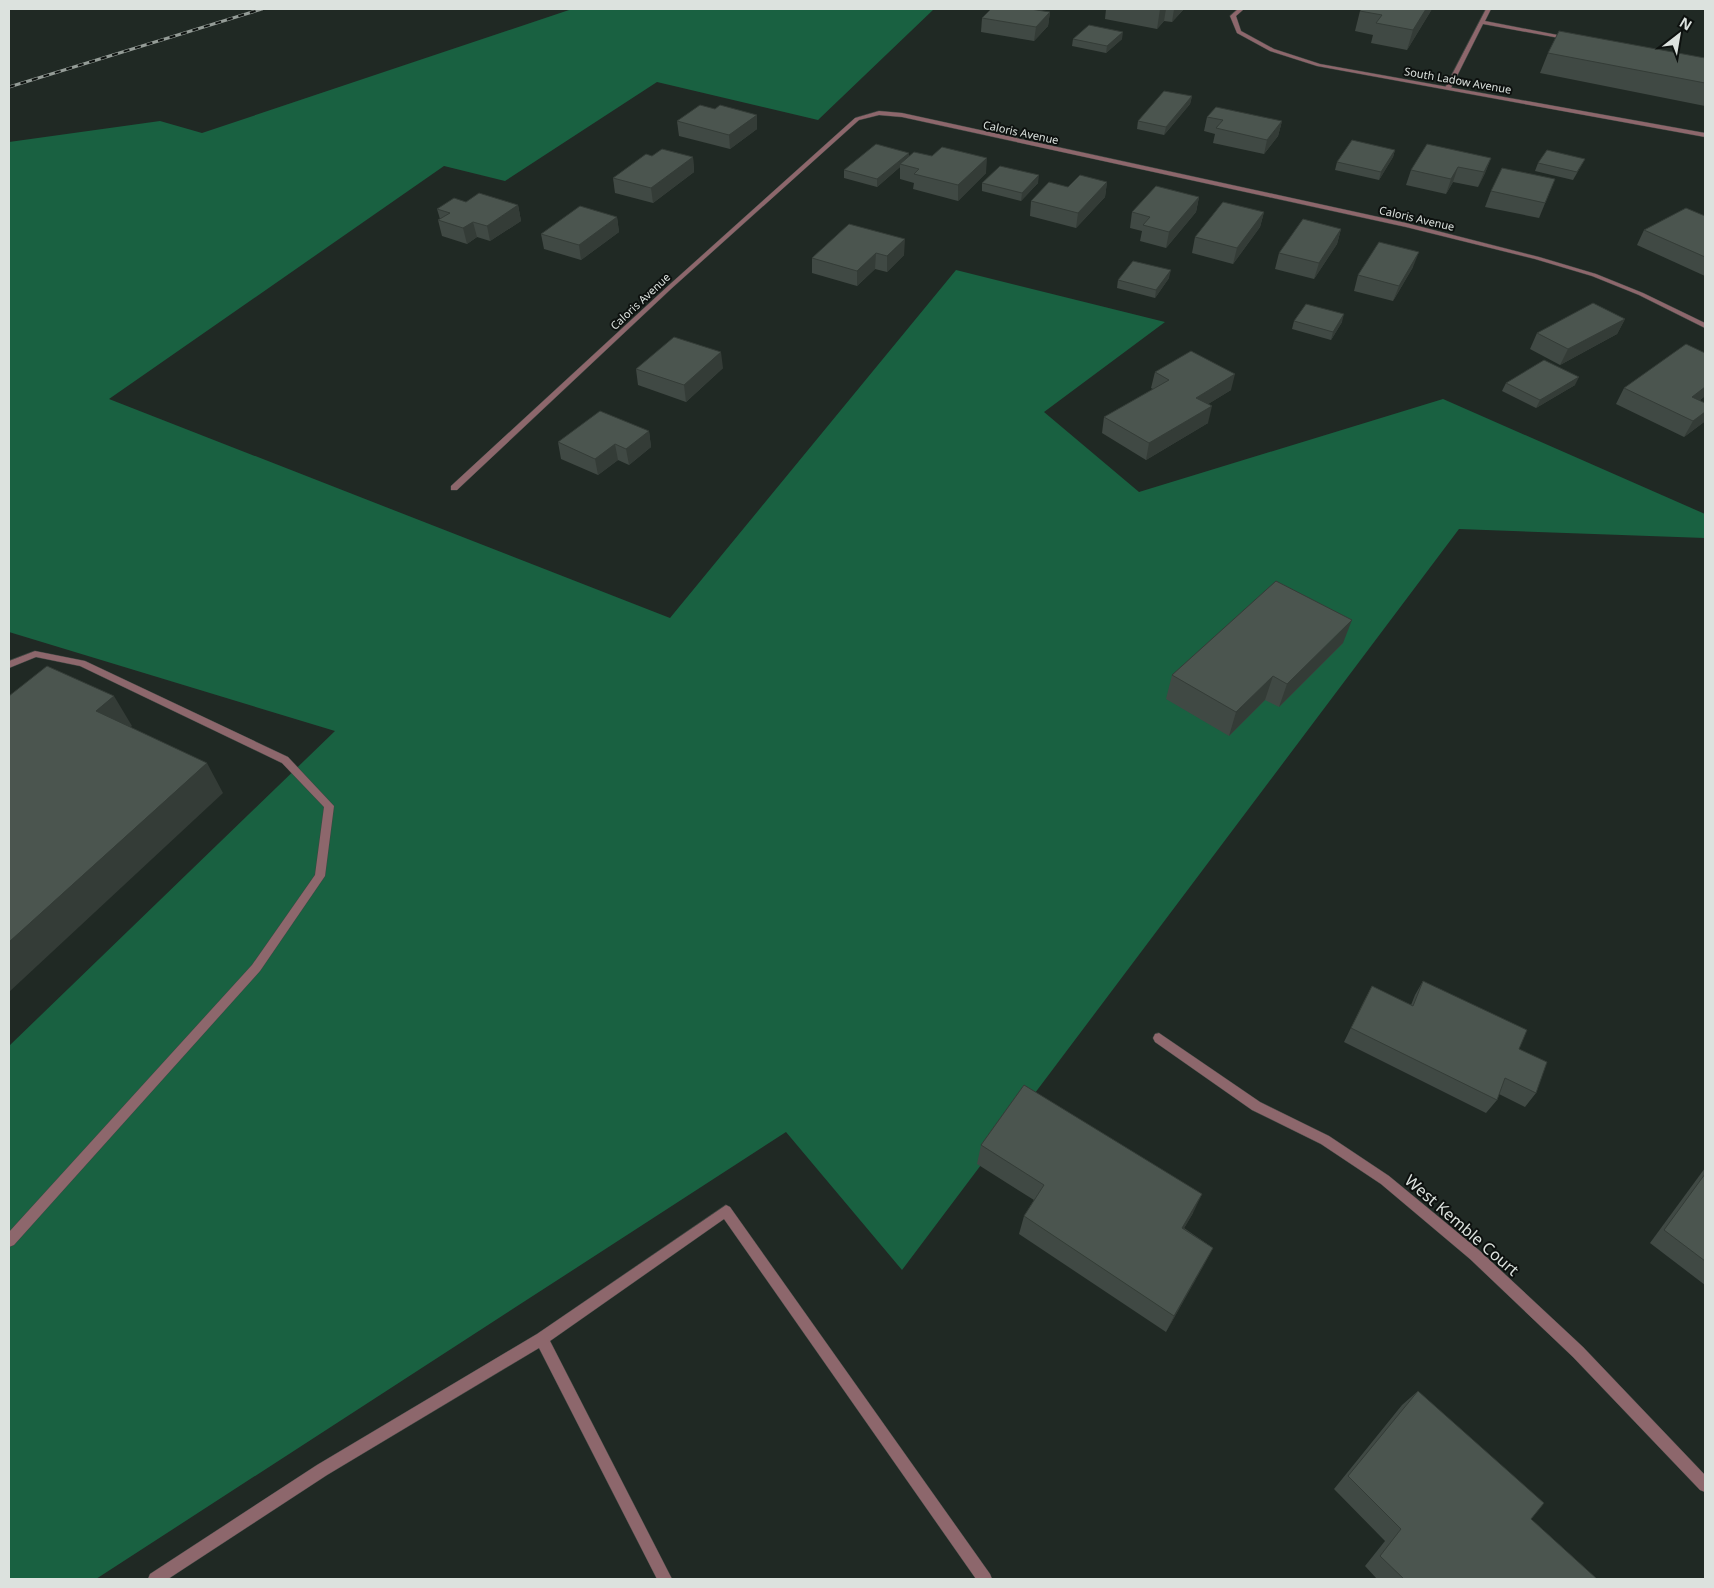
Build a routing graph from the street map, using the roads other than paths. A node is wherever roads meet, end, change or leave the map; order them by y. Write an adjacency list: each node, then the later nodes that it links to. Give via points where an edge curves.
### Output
1 (1241, 9): 5 (street, South Ladow Avenue, via 1234,16 1239,32 1272,50 1319,65)
2 (1488, 9): 3 (street)
3 (1482, 22): 4 (street); 5 (street)
4 (1579, 40)
5 (1448, 88): 6 (street, South Ladow Avenue)
6 (1705, 134)
7 (1705, 326): 8 (street, Caloris Avenue, via 1641,294 1594,275 1537,258 1406,225 902,115 869,113 857,119 670,287)
8 (454, 488)
9 (9, 665): 11 (street, via 35,654 82,663 284,760 329,806 320,876 256,968)
10 (1159, 1038): 13 (street, West Kemble Court, via 1256,1106 1325,1140 1385,1180 1475,1255 1578,1352)
11 (9, 1241)
12 (542, 1339): 14 (street, via 322,1470); 15 (street); 16 (street, via 726,1211)
13 (1705, 1485)
14 (155, 1579)
15 (666, 1579)
16 (985, 1579)

